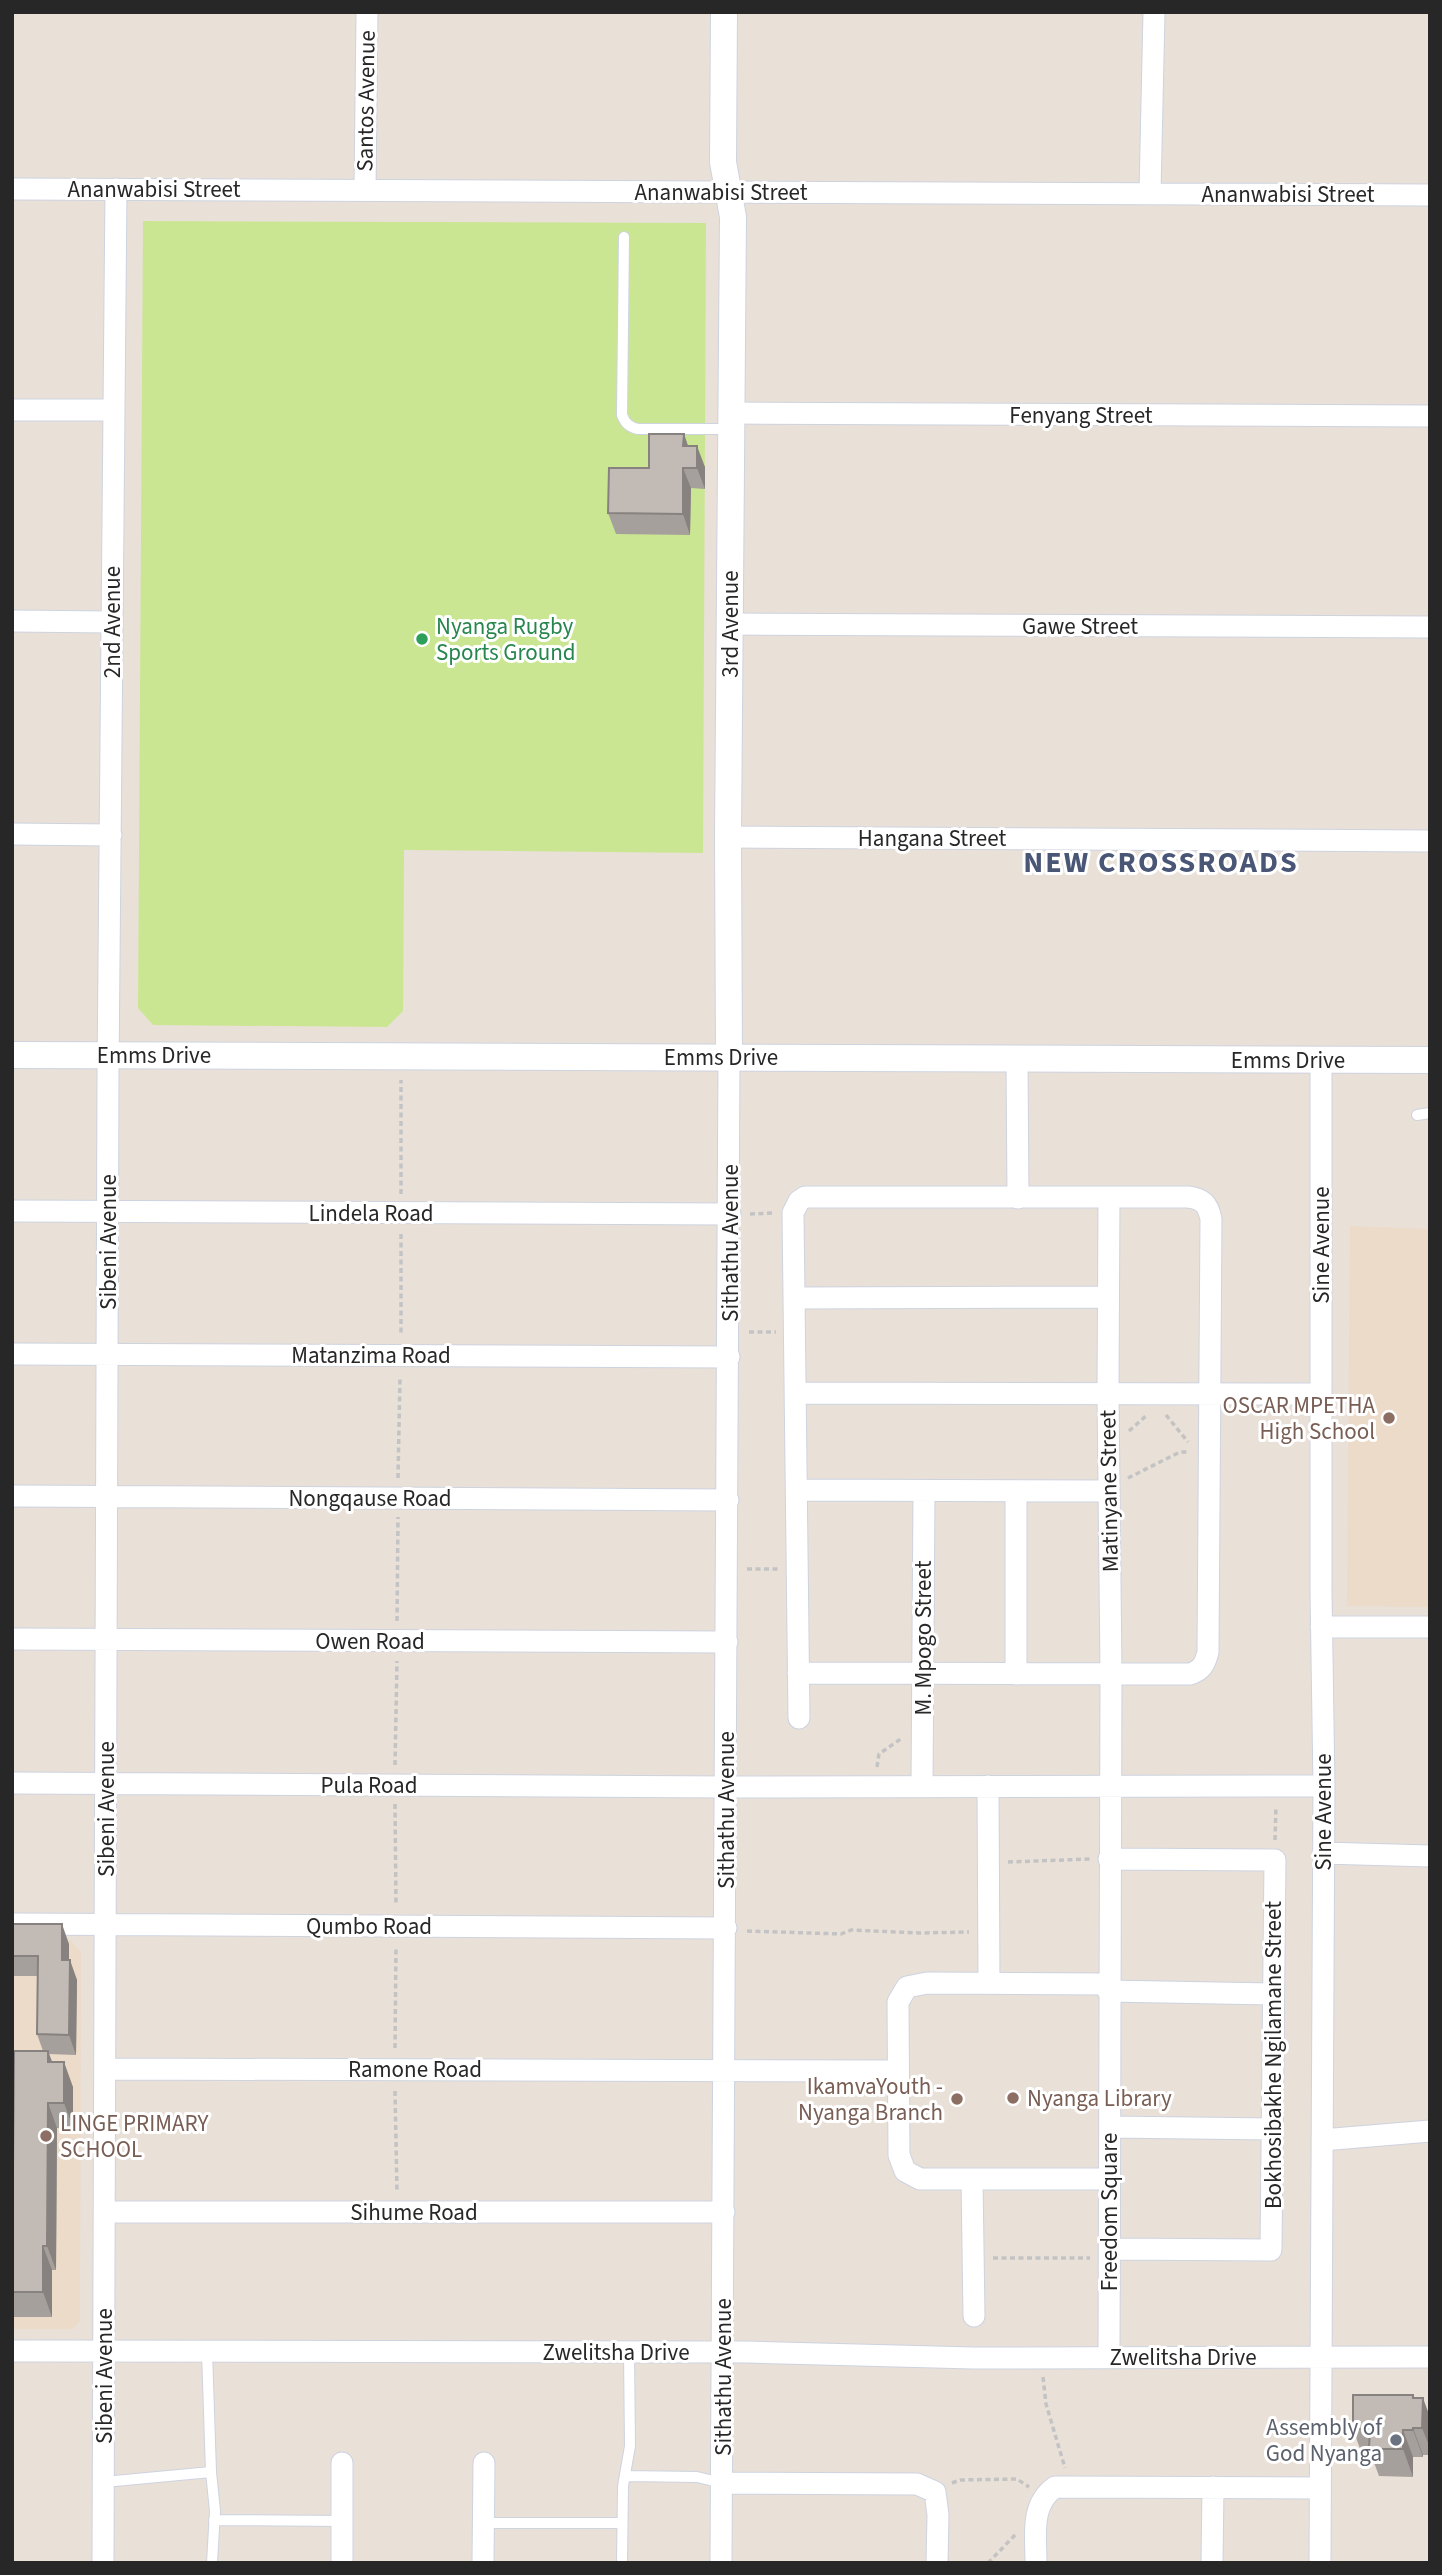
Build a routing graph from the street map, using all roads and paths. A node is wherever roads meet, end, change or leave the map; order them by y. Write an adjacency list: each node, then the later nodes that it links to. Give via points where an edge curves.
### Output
1 (366, 12): 6 (street, Santos Avenue)
2 (724, 12): 7 (street, 3rd Avenue, via 723,162)
3 (1154, 12): 8 (street)
4 (12, 189): 5 (street, Ananwabisi Street)
5 (116, 189): 6 (street, Ananwabisi Street); 12 (street, 2nd Avenue)
6 (365, 190): 7 (street, Ananwabisi Street)
7 (728, 192): 8 (street, Ananwabisi Street); 14 (street, 3rd Avenue, via 733,217)
8 (1150, 193): 9 (street, Ananwabisi Street)
9 (1430, 195)
10 (624, 237): 14 (lane, via 624,420 638,429)
11 (12, 410): 12 (street)
12 (113, 410): 16 (street, 2nd Avenue)
13 (1430, 416): 14 (street, Fenyang Street)
14 (732, 421): 17 (street, 3rd Avenue)
15 (12, 621): 16 (street)
16 (112, 622): 20 (street, 2nd Avenue)
17 (730, 625): 18 (street, Gawe Street); 21 (street, 3rd Avenue)
18 (1430, 627)
19 (12, 834): 20 (street)
20 (111, 835): 24 (street, 2nd Avenue)
21 (728, 837): 22 (street, Hangana Street); 25 (street, 3rd Avenue)
22 (1430, 841)
23 (12, 1055): 24 (street, Emms Drive)
24 (109, 1055): 25 (street, Emms Drive); 34 (street, Sibeni Avenue)
25 (729, 1057): 26 (street, Emms Drive); 36 (street, Sithathu Avenue)
26 (1017, 1059): 28 (street, Emms Drive); 32 (street)
27 (1430, 1060): 28 (street, Emms Drive)
28 (1321, 1061): 47 (street, Sine Avenue)
29 (1430, 1113): 30 (lane)
30 (1417, 1115)
31 (1109, 1197): 32 (street); 37 (street, Matinyane Street); 46 (street, via 1188,1197 1206,1203 1211,1219)
32 (1018, 1198): 35 (street, via 805,1197)
33 (12, 1211): 34 (street, Lindela Road)
34 (108, 1212): 36 (street, Lindela Road); 42 (street, Sibeni Avenue)
35 (793, 1213): 36 (path); 38 (street)
36 (730, 1214): 39 (street, Sithathu Avenue)
37 (1108, 1297): 38 (street); 45 (street, Matinyane Street)
38 (795, 1298): 40 (street)
39 (729, 1331): 40 (path); 43 (street, Sithathu Avenue)
40 (796, 1332): 44 (street)
41 (12, 1354): 42 (street, Matanzima Road)
42 (108, 1354): 43 (street, Matanzima Road); 55 (street, Sibeni Avenue)
43 (729, 1357): 56 (street, Sithathu Avenue)
44 (797, 1393): 45 (street); 50 (street)
45 (1108, 1394): 48 (street); 49 (street, Matinyane Street)
46 (1210, 1394): 47 (street); 48 (street); 67 (street, via 1205,1663 1190,1674)
47 (1321, 1394): 59 (street, Sine Avenue)
48 (1158, 1399): 49 (path); 53 (path, via 1195,1452 1180,1452)
49 (1109, 1448): 53 (street, Matinyane Street)
50 (797, 1490): 51 (street); 58 (street)
51 (924, 1491): 52 (street); 65 (street, M. Mpogo Street)
52 (1016, 1491): 53 (street); 66 (street)
53 (1109, 1491): 67 (street, Matinyane Street)
54 (12, 1496): 55 (street, Nongqause Road)
55 (107, 1497): 56 (street, Nongqause Road); 62 (street, Sibeni Avenue)
56 (728, 1500): 57 (street, Sithathu Avenue)
57 (728, 1568): 58 (path); 63 (street, Sithathu Avenue)
58 (798, 1570): 64 (street)
59 (1321, 1627): 60 (street); 76 (street, Sine Avenue)
60 (1430, 1628)
61 (12, 1639): 62 (street, Owen Road)
62 (107, 1639): 63 (street, Owen Road); 71 (street, Sibeni Avenue)
63 (727, 1642): 77 (street, Sithathu Avenue)
64 (799, 1673): 65 (street); 68 (street)
65 (923, 1674): 66 (street); 69 (street, M. Mpogo Street)
66 (1016, 1674): 67 (street)
67 (1111, 1674): 72 (street, Matinyane Street)
68 (799, 1718)
69 (923, 1725): 73 (street, M. Mpogo Street); 78 (path, via 879,1754)
70 (12, 1783): 71 (street, Pula Road)
71 (106, 1783): 77 (street, Pula Road); 85 (street, Sibeni Avenue)
72 (1110, 1785): 74 (street, Pula Road); 75 (street, Pula Road); 81 (street, Matinyane Street)
73 (922, 1786): 74 (street, Pula Road); 78 (street, Pula Road)
74 (988, 1786): 83 (street)
75 (1276, 1786): 76 (street, Pula Road); 82 (path)
76 (1324, 1786): 79 (street, Sine Avenue)
77 (726, 1787): 78 (street, Pula Road); 86 (street, Sithathu Avenue)
78 (873, 1787)
79 (1323, 1853): 80 (street); 97 (street, Sine Avenue)
80 (1430, 1856)
81 (1109, 1859): 82 (street); 83 (path); 89 (street, Freedom Square)
82 (1275, 1860): 90 (street, Bokhosibakhe Ngilamane Street)
83 (988, 1863): 87 (street)
84 (12, 1924): 85 (street, Qumbo Road)
85 (106, 1925): 86 (street, Qumbo Road); 91 (street, Sibeni Avenue)
86 (726, 1928): 87 (path, via 841,1934 850,1930); 92 (street, Sithathu Avenue)
87 (989, 1932): 88 (street)
88 (989, 1983): 89 (street); 93 (street, via 907,1987 898,2002)
89 (1108, 1987): 90 (street); 94 (street, Freedom Square)
90 (1273, 1994): 95 (street, Bokhosibakhe Ngilamane Street)
91 (106, 2069): 92 (street, Ramone Road); 100 (street, Sibeni Avenue)
92 (725, 2070): 93 (street, Ramone Road); 101 (street, Sithathu Avenue)
93 (898, 2070): 98 (street, via 899,2155 905,2171 920,2179)
94 (1110, 2127): 95 (street); 99 (street, Freedom Square)
95 (1272, 2129): 102 (street, Bokhosibakhe Ngilamane Street, via 1271,2250)
96 (1430, 2132): 97 (street)
97 (1322, 2140): 110 (street, Sine Avenue)
98 (972, 2179): 99 (street); 103 (street)
99 (1110, 2179): 102 (street, Freedom Square)
100 (105, 2212): 101 (street, Sihume Road); 106 (street, Sibeni Avenue)
101 (724, 2212): 108 (street, Sithathu Avenue)
102 (1110, 2253): 103 (path); 111 (street, Freedom Square)
103 (973, 2258): 104 (street)
104 (974, 2316)
105 (12, 2351): 106 (street, Zwelitsha Drive)
106 (105, 2351): 107 (street, Zwelitsha Drive); 118 (street, Sibeni Avenue)
107 (207, 2352): 109 (street, Zwelitsha Drive); 116 (lane)
108 (723, 2352): 109 (street, Zwelitsha Drive); 113 (street, Zwelitsha Drive); 119 (street, Sithathu Avenue)
109 (629, 2353): 117 (lane, via 630,2446)
110 (1321, 2356): 111 (street, Zwelitsha Drive); 112 (street, Zwelitsha Drive); 122 (street, Sine Avenue)
111 (1108, 2357): 113 (street, Zwelitsha Drive)
112 (1430, 2357)
113 (1041, 2358): 120 (path, via 1046,2404)
114 (342, 2463): 126 (street)
115 (484, 2463): 127 (street)
116 (211, 2472): 118 (lane); 125 (lane)
117 (625, 2476): 119 (lane, via 697,2477); 128 (lane)
118 (104, 2482): 129 (street, Sibeni Avenue)
119 (722, 2483): 123 (street, via 917,2484); 134 (street, Sithathu Avenue)
120 (1070, 2486): 121 (street); 124 (street, via 1055,2487)
121 (1213, 2487): 122 (street); 138 (street)
122 (1320, 2488): 139 (street, Sine Avenue)
123 (934, 2492): 124 (path, via 960,2480 1017,2479); 135 (street)
124 (1040, 2504): 136 (path); 137 (street)
125 (214, 2520): 126 (lane); 130 (lane)
126 (342, 2521): 131 (street)
127 (483, 2523): 128 (lane); 132 (street)
128 (622, 2523): 133 (lane)
129 (103, 2563)
130 (212, 2563)
131 (342, 2563)
132 (483, 2563)
133 (622, 2563)
134 (722, 2563)
135 (937, 2563)
136 (988, 2563)
137 (1036, 2563)
138 (1212, 2563)
139 (1320, 2563)

